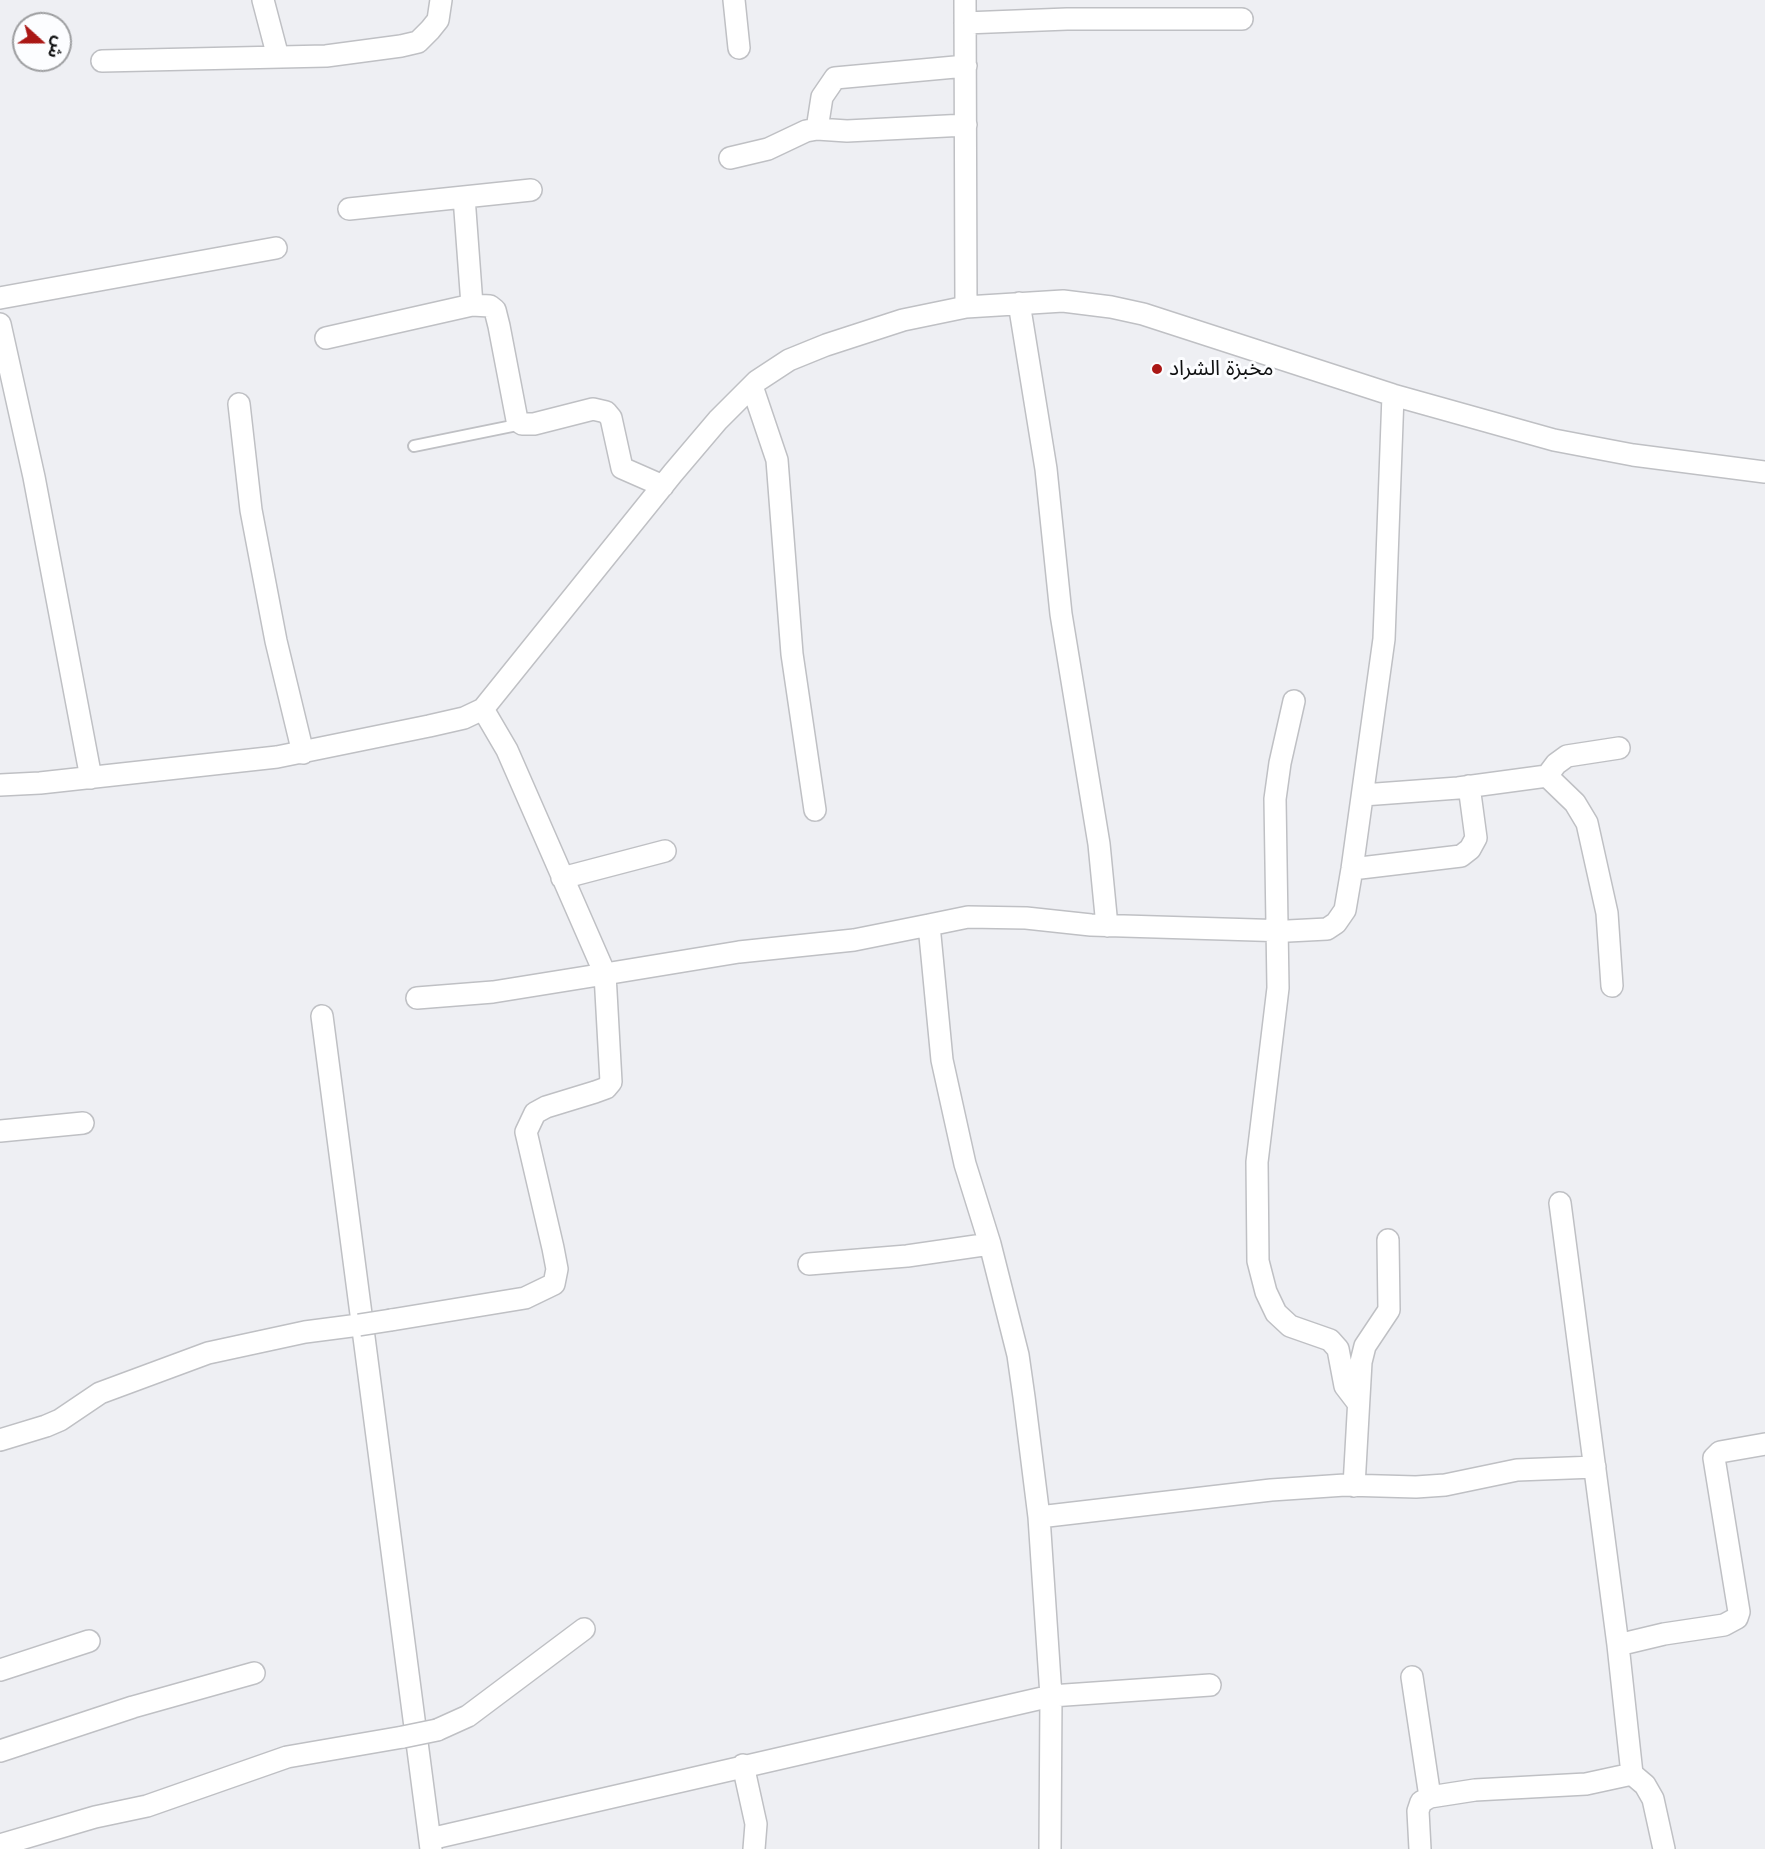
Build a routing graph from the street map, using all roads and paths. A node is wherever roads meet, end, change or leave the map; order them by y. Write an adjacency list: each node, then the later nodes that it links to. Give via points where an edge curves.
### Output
1 (263, 0): 8 (street)
2 (441, 0): 8 (street, via 438,20 417,42 326,56)
3 (734, 0): 7 (street)
4 (965, 0): 6 (street)
5 (1242, 19): 6 (street)
6 (965, 23): 10 (street)
7 (738, 48)
8 (278, 57): 9 (street)
9 (102, 61)
10 (966, 66): 11 (street); 12 (street, via 835,78 822,97)
11 (966, 125): 12 (street); 21 (street)
12 (817, 129): 13 (street, via 768,149)
13 (730, 158)
14 (531, 190): 15 (street)
15 (464, 197): 16 (street); 20 (street)
16 (349, 209)
17 (276, 248): 18 (street)
18 (0, 298)
19 (1019, 303): 21 (street); 25 (street, via 1086,302 1143,314); 45 (street, via 1046,469 1061,614 1099,844)
20 (472, 305): 23 (street); 27 (street, via 483,304 495,310 513,413)
21 (966, 307): 24 (street, via 903,320 826,345 781,365)
22 (0, 324): 36 (street, via 34,477)
23 (326, 338)
24 (752, 386): 30 (street); 40 (street, via 777,460 792,654)
25 (1394, 395): 29 (street, via 1591,448); 39 (street, via 1384,639)
26 (240, 404): 34 (street, via 252,520)
27 (522, 424): 28 (lane); 30 (street, via 593,409 606,412 611,418 622,468)
28 (414, 446)
29 (1765, 472)
30 (656, 483): 32 (street)
31 (1294, 701): 46 (street, via 1275,799)
32 (474, 713): 34 (street); 43 (street, via 507,750)
33 (1619, 748): 35 (street, via 1567,756)
34 (303, 753): 36 (street)
35 (1547, 776): 38 (street); 48 (street, via 1575,803 1587,823 1607,913)
36 (91, 778): 37 (street)
37 (0, 785)
38 (1469, 786): 39 (street); 42 (street, via 1476,838 1461,856)
39 (1363, 795): 42 (street)
40 (815, 810)
41 (665, 851): 43 (street)
42 (1352, 869): 46 (street, via 1345,910 1336,923 1327,928)
43 (562, 878): 47 (street)
44 (929, 925): 45 (street, via 968,917); 47 (street, via 854,940 739,952); 55 (street, via 942,1060 965,1164)
45 (1107, 926): 46 (street)
46 (1276, 930): 57 (street, via 1278,988 1257,1162 1258,1261 1276,1313 1290,1326 1330,1340 1338,1349 1345,1386)
47 (605, 974): 49 (street, via 493,992); 58 (street, bridge, via 611,1082 606,1088 546,1107 536,1113 526,1132 557,1269 554,1284 525,1298 305,1332 208,1353 100,1393 53,1423)
48 (1612, 986)
49 (417, 998)
50 (322, 1016): 75 (street)
51 (83, 1123): 52 (street)
52 (0, 1131)
53 (1560, 1203): 60 (street)
54 (1388, 1240): 57 (street, via 1389,1310 1365,1346)
55 (990, 1244): 56 (street); 62 (street, via 1018,1355)
56 (809, 1264)
57 (1358, 1403): 61 (street)
58 (0, 1440)
59 (1765, 1444): 65 (street, via 1720,1452 1714,1458 1737,1618 1724,1625)
60 (1595, 1467): 61 (street, via 1517,1470 1445,1485); 65 (street)
61 (1354, 1486): 62 (street, via 1271,1490)
62 (1039, 1517): 70 (street)
63 (584, 1629): 76 (street, bridge, via 468,1716 437,1730 286,1757 157,1803)
64 (89, 1641): 66 (street)
65 (1618, 1645): 73 (street)
66 (0, 1670)
67 (254, 1673): 71 (street, via 133,1707)
68 (1412, 1677): 74 (street)
69 (1210, 1685): 70 (street)
70 (1051, 1696): 72 (street); 78 (street)
71 (0, 1751)
72 (743, 1766): 75 (street); 77 (street, via 756,1824)
73 (1632, 1774): 74 (street, via 1586,1784 1475,1790); 80 (street, via 1653,1799)
74 (1430, 1797): 79 (street, via 1421,1802 1418,1811)
75 (430, 1844)
76 (0, 1845)
77 (754, 1849)
78 (1050, 1849)
79 (1420, 1849)
80 (1664, 1849)

